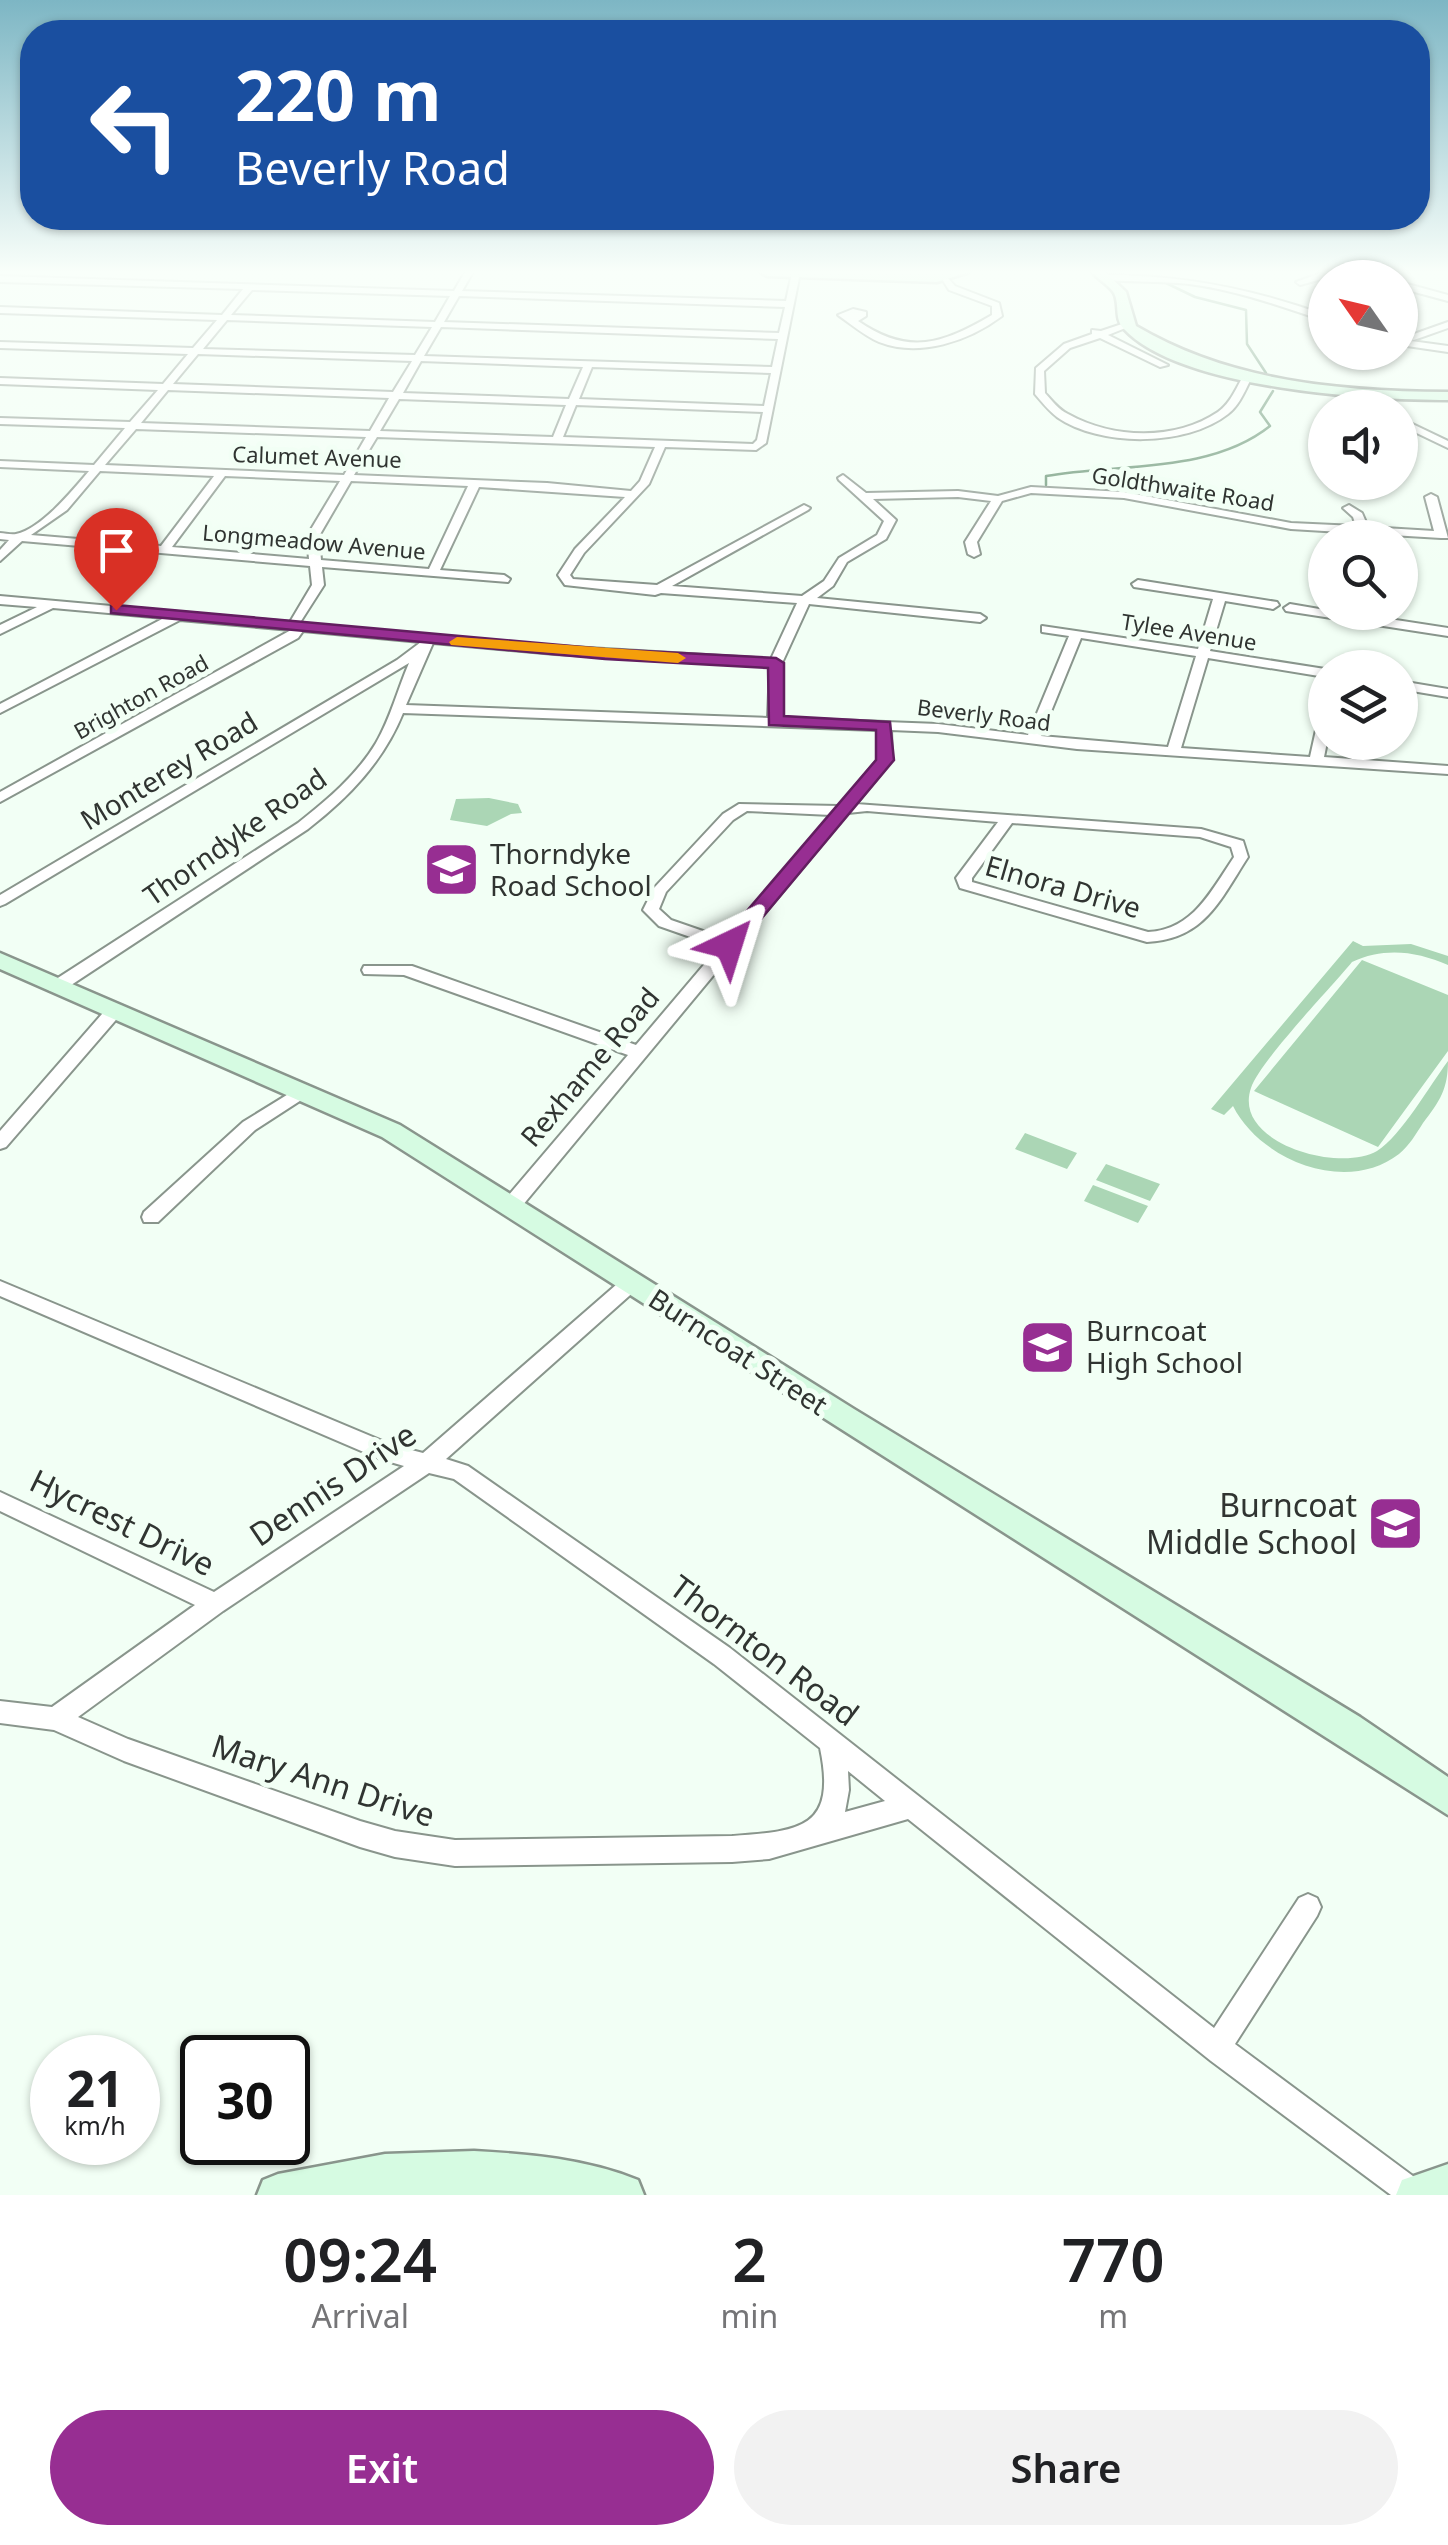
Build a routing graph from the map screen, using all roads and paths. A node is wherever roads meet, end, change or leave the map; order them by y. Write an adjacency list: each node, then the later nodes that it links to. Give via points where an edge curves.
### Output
1 (177, 374): 8 (street)
2 (409, 374): 11 (street)
3 (584, 374): 13 (street)
4 (776, 374): 14 (street)
5 (1041, 374): 6 (street, via 1044,406 1080,426 1142,435 1197,426 1226,411)
6 (1248, 375): 9 (main road)
7 (0, 381): 8 (street)
8 (165, 388): 11 (street); 16 (street)
9 (1345, 390)
10 (1418, 395): 12 (main road)
11 (396, 396): 13 (street); 18 (street)
12 (1448, 396)
13 (572, 402): 14 (street); 19 (street)
14 (770, 408): 20 (street, via 756,447)
15 (0, 421): 16 (street)
16 (131, 426): 18 (street); 23 (street)
17 (1418, 430): 21 (street)
18 (372, 434): 19 (street); 25 (street)
19 (556, 441): 20 (street)
20 (661, 445): 28 (street, via 648,478)
21 (1448, 446)
22 (0, 464): 23 (street, Calumet Avenue)
23 (97, 468): 24 (street, Calumet Avenue); 39 (street, via 58,513)
24 (222, 473): 25 (street, Calumet Avenue); 40 (street)
25 (346, 478): 27 (street, Calumet Avenue); 43 (street, via 312,536)
26 (843, 478): 29 (street)
27 (475, 483): 28 (street, Calumet Avenue); 44 (street)
28 (632, 494): 47 (street, via 564,575 587,586)
29 (868, 496): 31 (street); 50 (street, via 890,520 882,537 842,560 828,584)
30 (1431, 497): 37 (street)
31 (998, 499): 35 (street, Goldthwaite Road, via 1030,490 1124,495); 41 (street, via 970,542)
32 (804, 508): 47 (street)
33 (1349, 508): 34 (street)
34 (1360, 520)
35 (1308, 526)
36 (1418, 534): 37 (street, Goldthwaite Road)
37 (1444, 535)
38 (0, 536): 39 (street, Longmeadow Avenue)
39 (16, 537): 40 (street, Longmeadow Avenue); 42 (street)
40 (165, 549): 43 (street, Longmeadow Avenue)
41 (974, 554)
42 (0, 557)
43 (317, 563): 44 (street, Longmeadow Avenue); 56 (street, via 318,585 295,621)
44 (433, 572): 45 (street, Longmeadow Avenue)
45 (504, 579)
46 (1138, 584): 48 (street)
47 (654, 591): 50 (street)
48 (1220, 597): 52 (street); 62 (street)
49 (0, 600): 51 (street)
50 (804, 600): 55 (street); 63 (street)
51 (53, 604): 54 (street); 58 (street)
52 (1273, 605)
53 (1290, 608): 59 (street)
54 (180, 615): 56 (street); 69 (street)
55 (980, 618)
56 (299, 627): 61 (street); 76 (street, Brighton Road)
57 (1046, 629): 60 (street, Tylee Avenue)
58 (0, 630)
59 (1448, 632)
60 (1076, 634): 62 (street, Tylee Avenue); 72 (street)
61 (430, 639): 63 (street); 65 (street, Monterey Road); 68 (street, Thorndyke Road)
62 (1204, 654): 64 (street, Tylee Avenue); 73 (street)
63 (776, 663): 70 (street)
64 (1308, 670)
65 (363, 686): 68 (street); 79 (street, Monterey Road)
66 (1418, 688): 67 (street)
67 (1448, 693)
68 (399, 701): 70 (street, Beverly Road); 83 (street, Thorndyke Road, via 376,752 336,800)
69 (0, 709)
70 (775, 721): 71 (street, Beverly Road)
71 (884, 725): 72 (street, Beverly Road); 77 (street, Rexhame Road, via 885,760)
72 (1032, 741): 73 (street, Beverly Road)
73 (1173, 752): 74 (street, Beverly Road)
74 (1316, 761): 75 (street, Beverly Road)
75 (1448, 770)
76 (0, 798)
77 (846, 809): 78 (street, Elnora Drive); 80 (street, Rexhame Road); 80 (street, Elnora Drive, via 744,807 659,891 651,910 659,919)
78 (1007, 819): 78 (street, Elnora Drive, via 1216,835 1238,844 1241,858 1186,931 1147,937 964,884)
79 (0, 901)
80 (729, 945): 85 (street, Rexhame Road)
81 (4, 966): 83 (main road, Burncoat Street)
82 (370, 970): 85 (street, via 406,970)
83 (56, 986): 84 (main road, Burncoat Street)
84 (115, 1010): 86 (main road, Burncoat Street); 87 (street)
85 (638, 1052): 88 (street, Rexhame Road)
86 (303, 1091): 88 (main road, Burncoat Street, via 392,1130); 89 (street, via 249,1126)
87 (0, 1143)
88 (510, 1207): 90 (main road, Burncoat Street)
89 (151, 1218)
90 (630, 1283): 92 (street, Dennis Drive); 98 (main road, Burncoat Street, via 1348,1729)
91 (0, 1288): 92 (street, Thornton Road, via 388,1454)
92 (428, 1462): 94 (street, Dennis Drive); 97 (street, Thornton Road, via 460,1472)
93 (0, 1501): 94 (street, Hycrest Drive)
94 (215, 1604): 96 (street, Dennis Drive)
95 (0, 1712): 96 (street, Mary Ann Drive)
96 (55, 1718): 100 (street, Mary Ann Drive, via 360,1834 427,1850 502,1855 732,1848)
97 (830, 1740): 99 (street, Thornton Road); 100 (street, via 838,1788)
98 (1448, 1798)
99 (912, 1805): 100 (street, Mary Ann Drive); 102 (street, Thornton Road)
100 (816, 1832)
101 (1308, 1907): 102 (street)
102 (1217, 2047): 107 (street, Thornton Road)
103 (423, 2184): 105 (main road, via 384,2176); 106 (main road, via 554,2180)
104 (1448, 2185): 107 (main road)
105 (278, 2195)
106 (623, 2195)
107 (1416, 2195)

